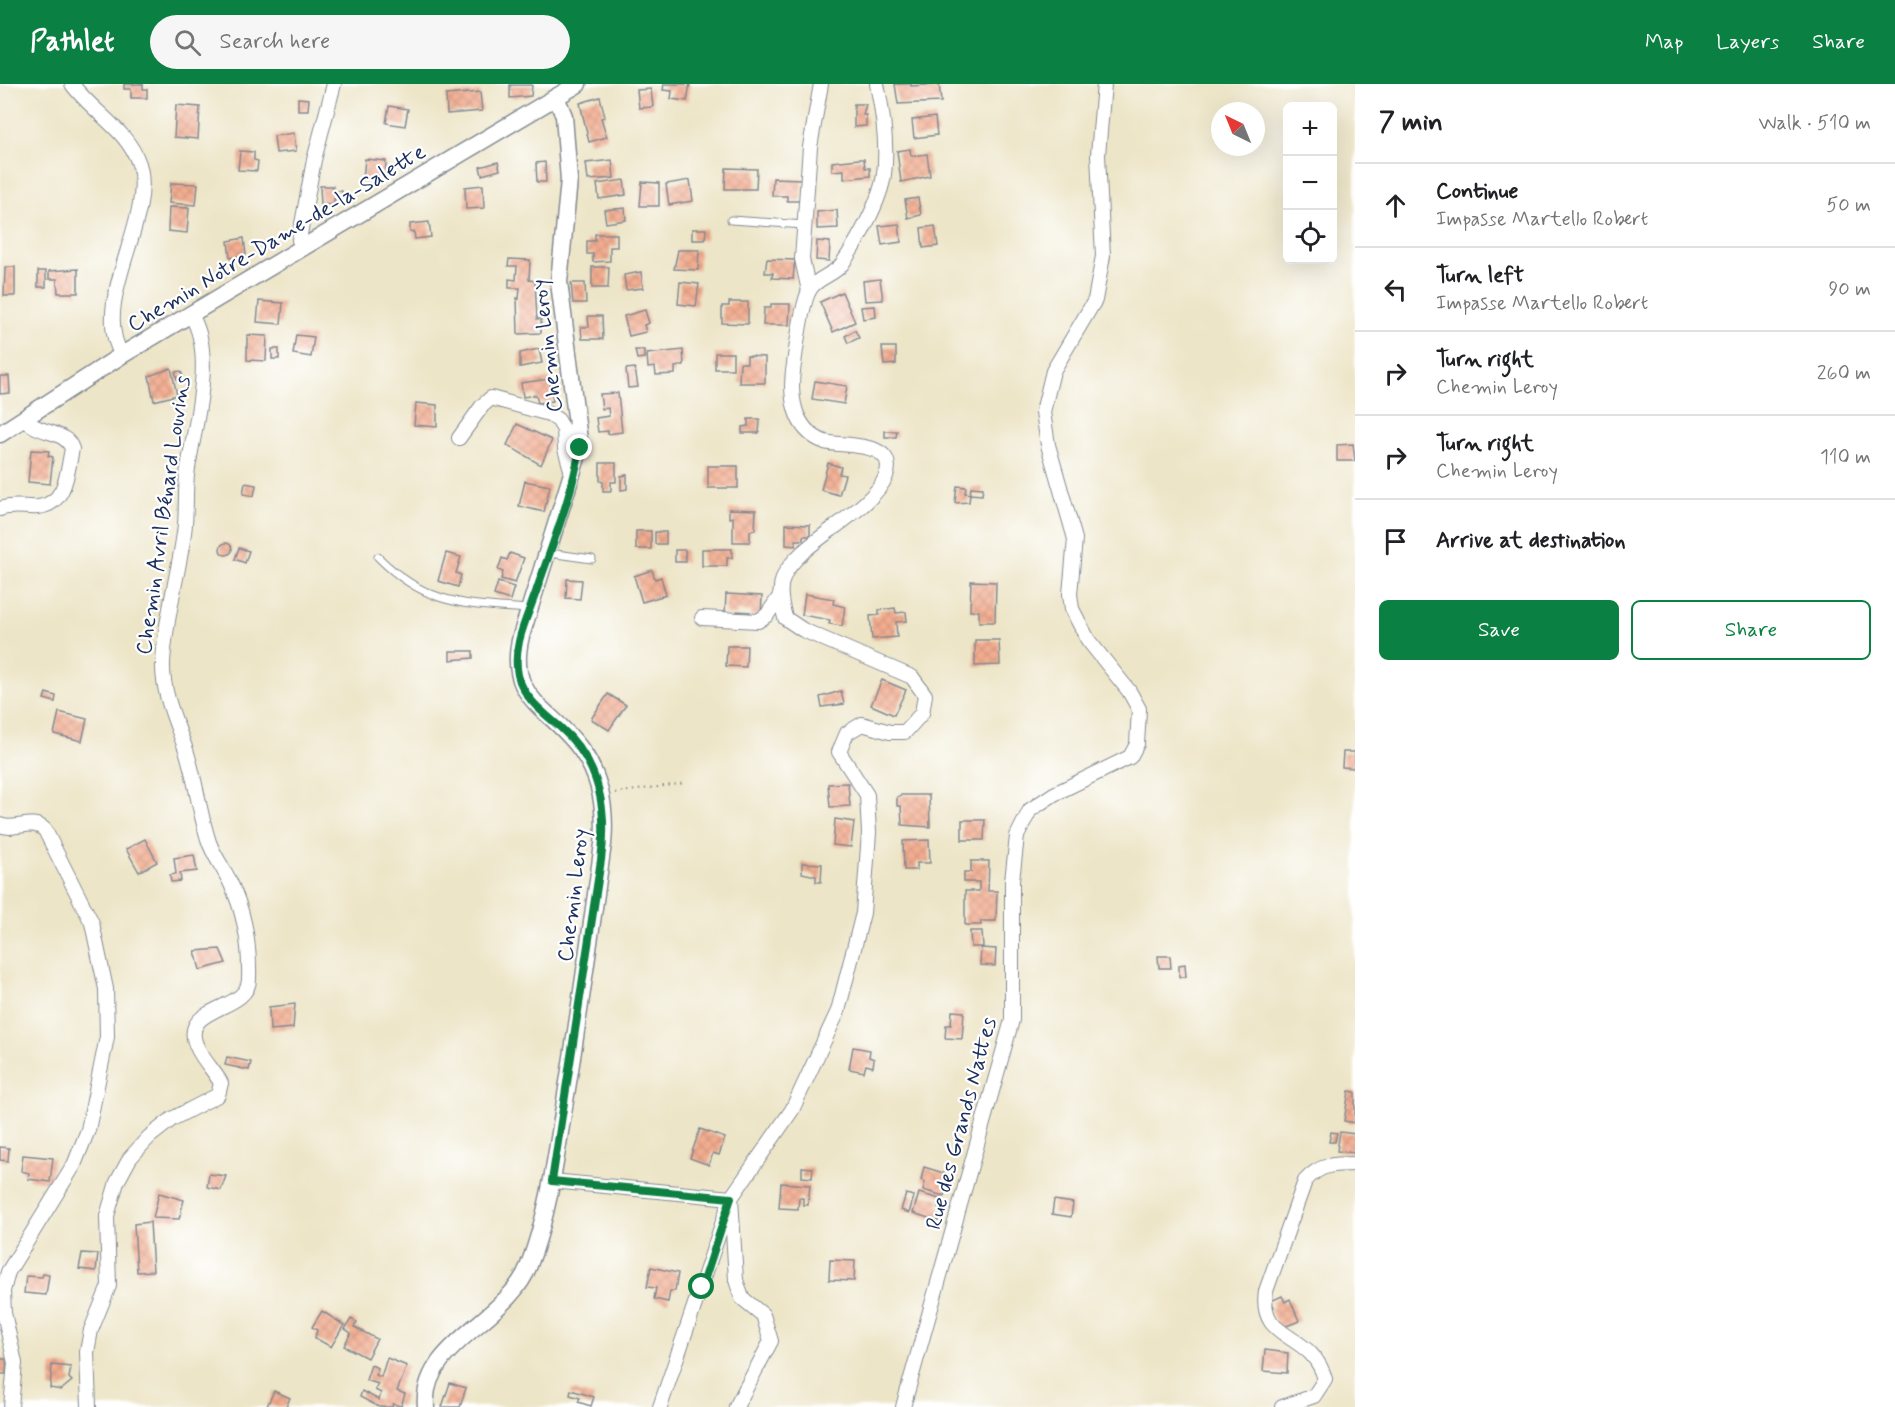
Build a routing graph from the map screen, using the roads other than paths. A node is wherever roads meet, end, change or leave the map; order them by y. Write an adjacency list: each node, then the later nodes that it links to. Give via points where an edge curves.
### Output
1 (72, 84): 12 (street, via 126,139 139,166 139,201 112,327)
2 (334, 84): 9 (street, via 314,160 299,240)
3 (821, 84): 8 (street, via 810,147)
4 (877, 84): 10 (street, via 884,119 884,175 863,231 840,267 817,281)
5 (1104, 84): 33 (street, Rue des Grands Nattes, via 1098,155 1103,256 1095,300 1053,371 1043,412 1048,445 1075,539 1072,609 1088,640 1139,709 1137,744 1130,757 1030,810 1017,836 1012,881 1012,1020)
6 (566, 89): 9 (street, Chemin Notre-Dame-de-la-Salette); 16 (street, Chemin Leroy, via 569,180 558,282 580,440)
7 (731, 220): 8 (lane)
8 (805, 225): 10 (street, via 802,260)
9 (302, 247): 11 (street, Chemin Notre-Dame-de-la-Salette)
10 (809, 291): 21 (street, via 791,380 794,407 814,436 825,442 871,448 883,458 887,470 872,495 795,561 783,577)
11 (191, 315): 12 (street, Chemin Notre-Dame-de-la-Salette); 29 (street, Chemin Avril Bénard Louvins, via 200,338 203,363 187,475 184,531 163,667 166,691 188,757 210,845 243,917 249,979 241,998 215,1009 197,1024 197,1049 221,1083 218,1095 172,1119 149,1137 130,1158 117,1182 107,1216 109,1286 87,1352)
12 (122, 355): 13 (street, Chemin Notre-Dame-de-la-Salette)
13 (25, 418): 14 (street, Chemin Notre-Dame-de-la-Salette); 17 (street, via 36,429 70,444 64,486 57,499 48,504)
14 (0, 434)
15 (459, 438): 16 (street, via 492,398 549,414 564,430)
16 (573, 476): 18 (street, Chemin Leroy)
17 (0, 509)
18 (549, 553): 20 (lane); 22 (street, Chemin Leroy)
19 (378, 557): 22 (lane, via 406,581 441,600)
20 (592, 560)
21 (780, 596): 23 (street, via 758,621); 27 (street, via 785,618 802,630 912,677 925,695 922,713 905,732 862,724 847,733 839,752 867,795 869,833 863,913 837,1011 792,1110)
22 (530, 609): 26 (street, Chemin Leroy, via 518,646 520,681 537,707 583,752 601,794 604,830)
23 (702, 618)
24 (0, 825): 28 (street, via 5,828 34,824 45,830 92,922 106,989 107,1037 88,1130 74,1165 12,1263 3,1291 15,1363)
25 (1355, 1164): 34 (street, via 1319,1168 1305,1181 1266,1291 1264,1304 1271,1324 1311,1352 1325,1379 1314,1396)
26 (552, 1181): 27 (street); 30 (street, Chemin Leroy, via 529,1267 499,1306 439,1361 427,1381)
27 (731, 1198): 31 (street); 32 (street, via 736,1280 742,1298 763,1315 771,1341)
28 (11, 1407)
29 (89, 1407)
30 (426, 1407)
31 (660, 1407)
32 (736, 1407)
33 (903, 1407)
34 (1282, 1407)

